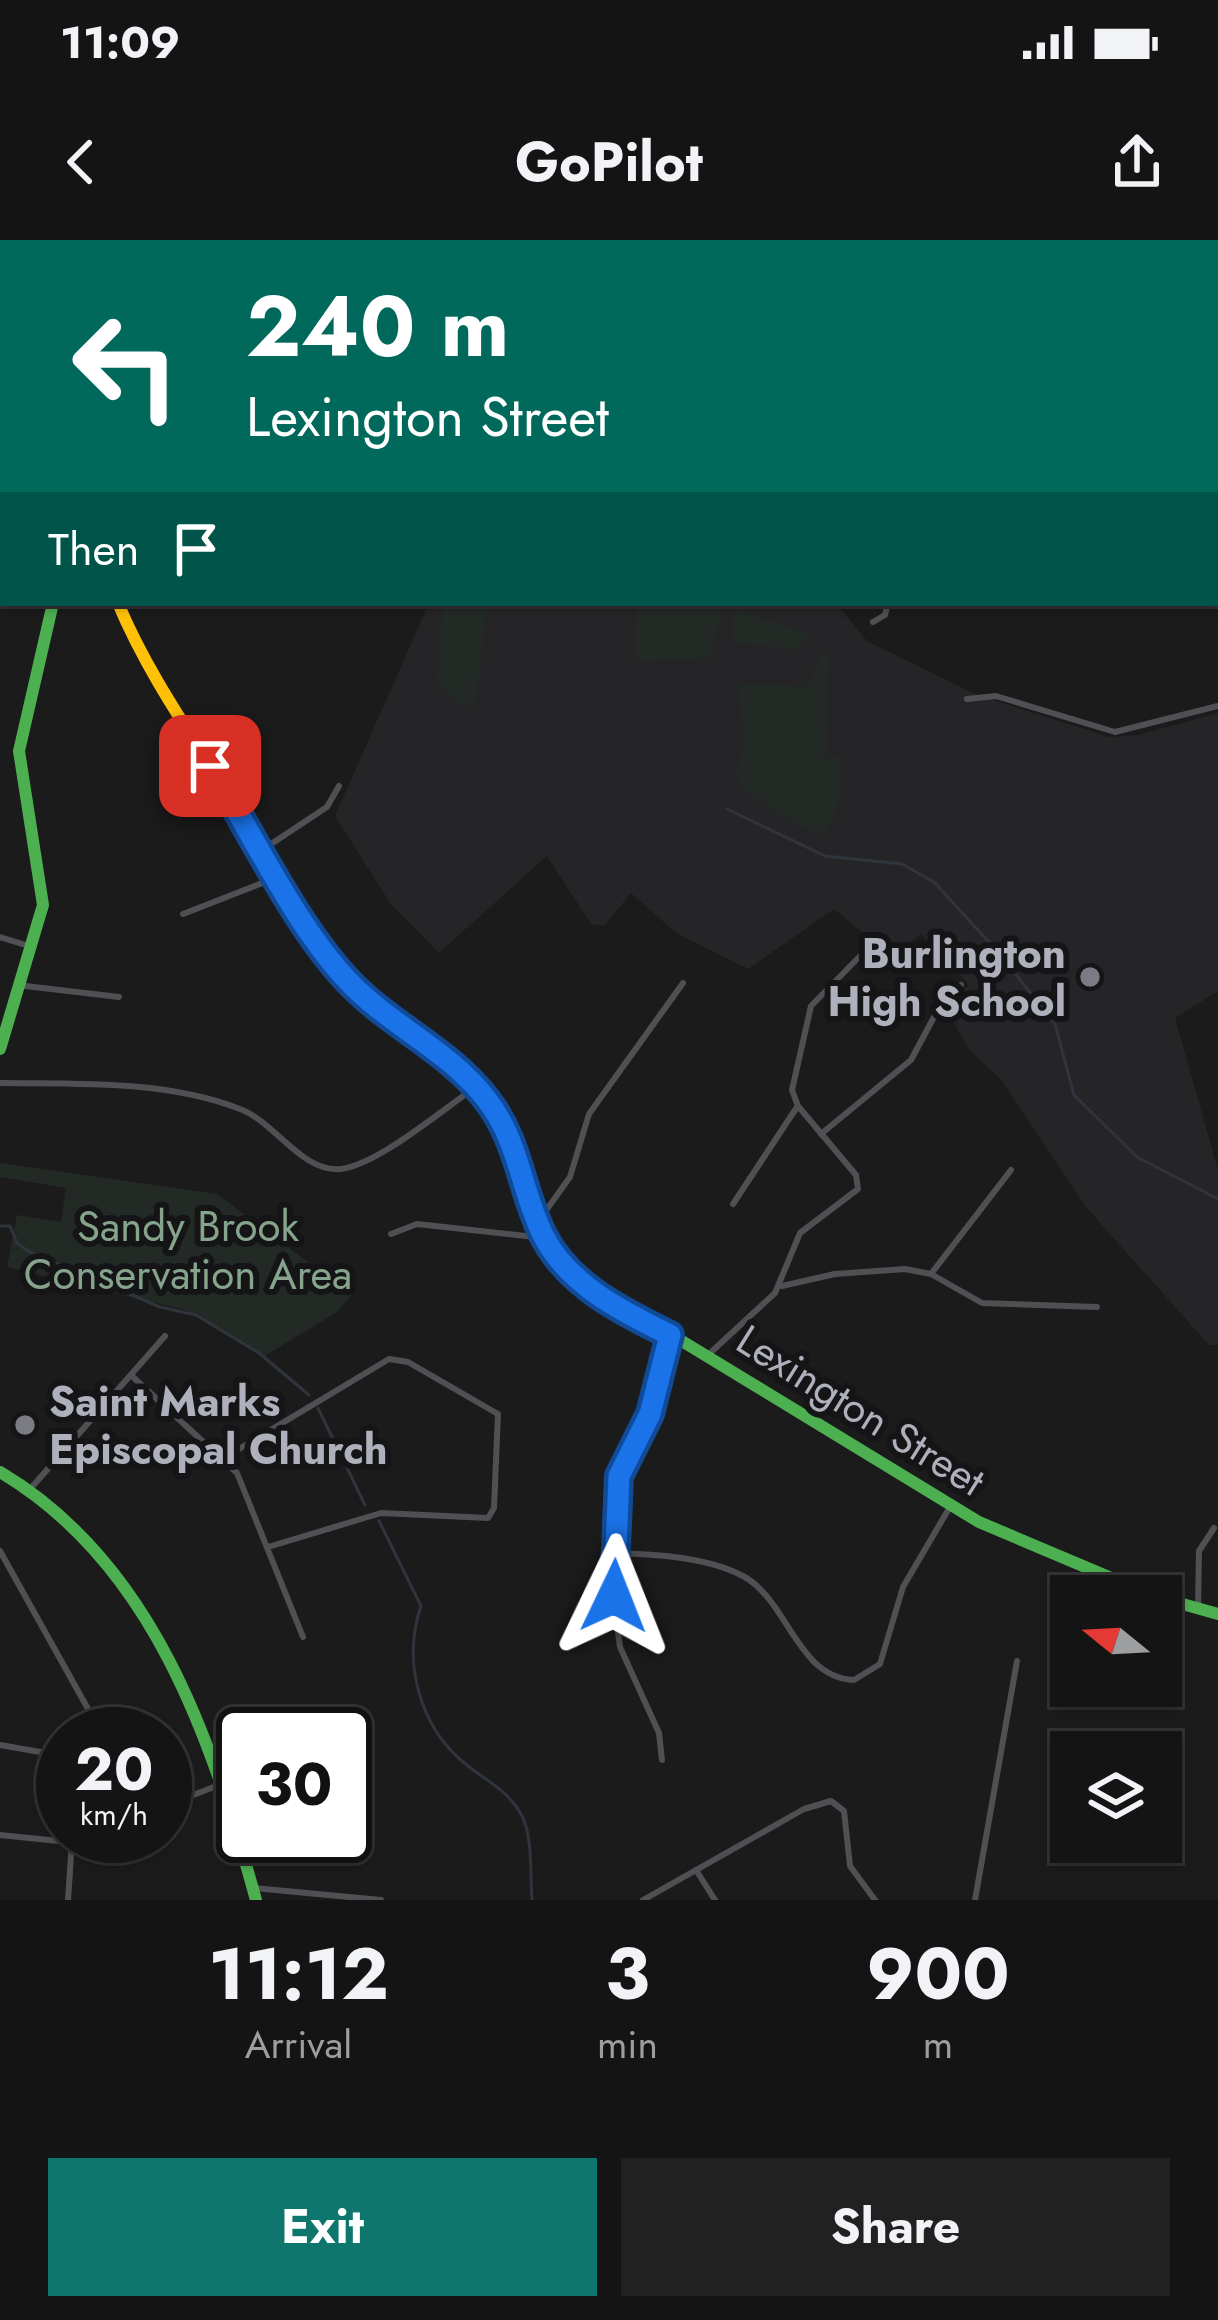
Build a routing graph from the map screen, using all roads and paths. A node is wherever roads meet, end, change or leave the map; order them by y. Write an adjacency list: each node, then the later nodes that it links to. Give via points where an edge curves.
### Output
1 (52, 606): 12 (street, via 19,751 43,904)
2 (119, 606): 8 (street, Lexington Street, via 153,677)
3 (887, 606): 4 (street)
4 (872, 622)
5 (968, 699): 6 (street, via 996,696 1115,731)
6 (1218, 706)
7 (339, 786): 8 (street, via 327,807)
8 (262, 850): 9 (street, Lexington Street)
9 (279, 876): 10 (street); 20 (street, Lexington Street, via 351,984)
10 (184, 914)
11 (0, 938): 12 (street)
12 (32, 947): 15 (street)
13 (866, 950): 21 (street, via 808,1012 793,1084)
14 (682, 983): 25 (street, via 589,1114 570,1177)
15 (17, 985): 17 (street); 18 (street)
16 (961, 985): 22 (street, via 942,1002 914,1057)
17 (119, 998)
18 (0, 1043)
19 (0, 1083): 20 (street, via 95,1084 212,1100 254,1115 331,1169 362,1163)
20 (476, 1087): 25 (street, Lexington Street, via 512,1143)
21 (798, 1106): 22 (street); 24 (street)
22 (821, 1134): 29 (street, via 856,1175 858,1189 800,1233)
23 (1010, 1170): 28 (street)
24 (733, 1204)
25 (538, 1222): 27 (street, Lexington Street)
26 (392, 1234): 27 (street, via 418,1224)
27 (544, 1238): 31 (street, Lexington Street, via 596,1294)
28 (931, 1274): 29 (street, via 888,1269); 30 (street, via 982,1303)
29 (779, 1286): 33 (street)
30 (1097, 1307)
31 (670, 1335): 33 (street, Lexington Street); 42 (street, via 650,1414 622,1464)
32 (165, 1336): 34 (street)
33 (708, 1355): 38 (street, Lexington Street)
34 (133, 1377): 35 (street); 37 (street)
35 (224, 1458): 40 (street); 40 (street, via 388,1358 406,1360 499,1415 494,1508 486,1519 381,1513)
36 (0, 1472): 37 (street)
37 (31, 1488): 53 (street, via 74,1521 144,1612)
38 (951, 1505): 42 (street, via 903,1587 880,1664 854,1680 822,1670 744,1576); 43 (street, Lexington Street)
39 (1214, 1528): 45 (street, via 1199,1551)
40 (268, 1547): 47 (street)
41 (0, 1551): 49 (street)
42 (614, 1553): 52 (street, via 620,1647 659,1732)
43 (1103, 1575)
44 (1182, 1604): 45 (street, Lexington Street)
45 (1198, 1609): 46 (street, Lexington Street)
46 (1218, 1614)
47 (303, 1637)
48 (1017, 1661): 65 (street)
49 (88, 1707)
50 (0, 1745): 51 (street)
51 (36, 1751)
52 (662, 1760)
53 (216, 1778)
54 (0, 1835): 55 (street)
55 (36, 1838)
56 (71, 1863): 60 (street)
57 (244, 1863): 59 (street)
58 (696, 1870): 62 (street); 63 (street); 64 (street, via 831,1802 844,1811 853,1873)
59 (254, 1894): 61 (street)
60 (68, 1900)
61 (381, 1900)
62 (644, 1900)
63 (715, 1900)
64 (875, 1900)
65 (974, 1900)

